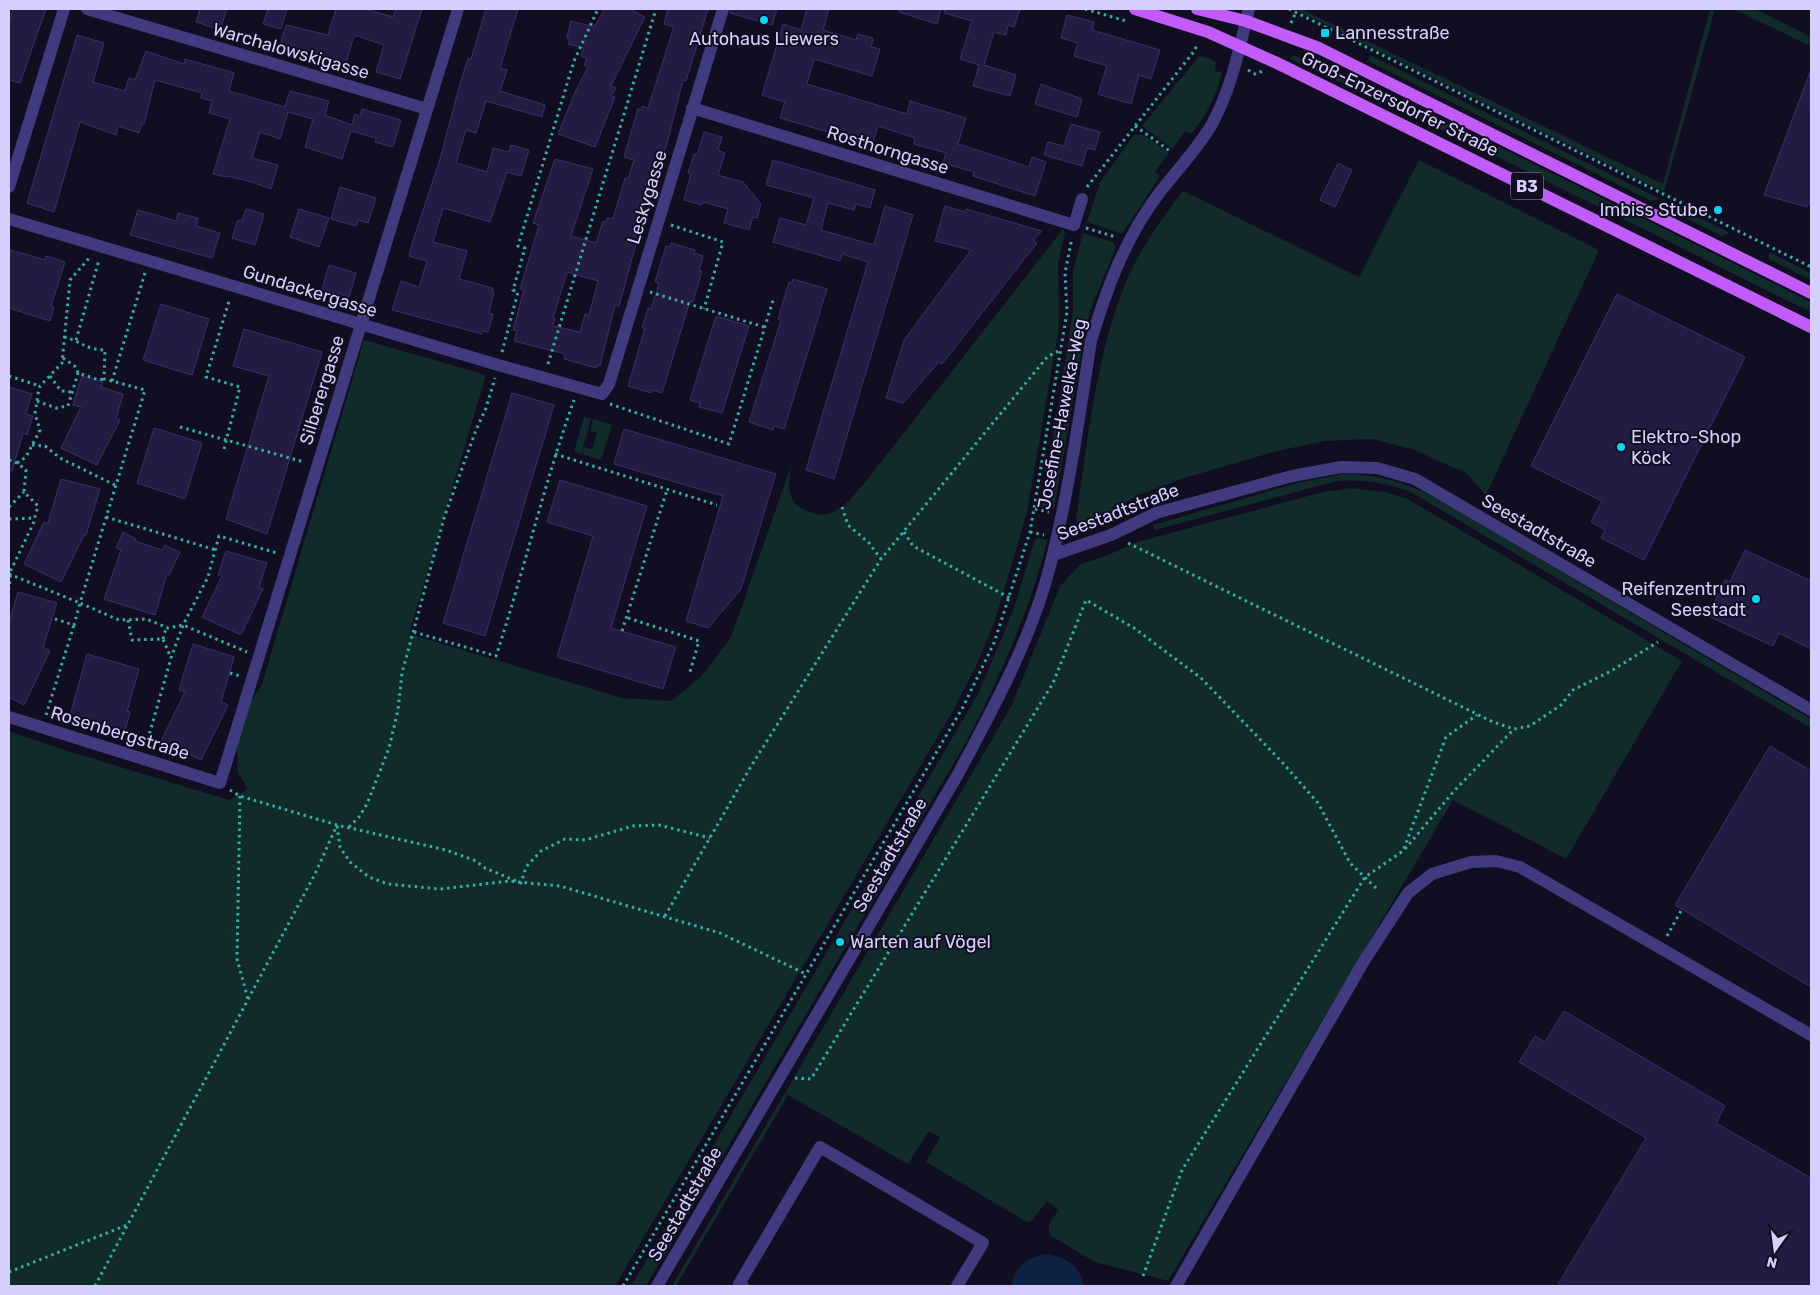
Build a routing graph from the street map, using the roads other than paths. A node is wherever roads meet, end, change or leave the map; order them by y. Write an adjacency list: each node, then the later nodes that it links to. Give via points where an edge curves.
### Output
1 (64, 9): 11 (street)
2 (87, 9): 10 (street, Warchalowskigasse)
3 (458, 9): 10 (street, Silberergasse)
4 (723, 9): 9 (street, Leskygasse)
5 (1135, 9): 8 (main road, B3)
6 (1197, 9): 7 (main road, B3)
7 (1248, 15): 8 (street); 14 (main road, Groß-Enzersdorfer Straße / B3)
8 (1241, 46): 16 (main road, Groß-Enzersdorfer Straße / B3); 18 (street, Josefine-Hawelka-Weg, via 1231,84 1211,125 1128,241 1103,303 1092,341)
9 (692, 108): 12 (street, Rosthorngasse, via 1074,225); 17 (street, Leskygasse)
10 (427, 109): 15 (street, Silberergasse)
11 (9, 188)
12 (1082, 200)
13 (9, 219): 15 (street, Gundackergasse)
14 (1811, 293)
15 (362, 325): 17 (street, Gundackergasse); 21 (street, Silberergasse)
16 (1811, 327)
17 (606, 399)
18 (1053, 555): 19 (street, Seestadtstraße, via 1111,535 1156,513 1292,476 1341,467 1377,468 1415,479); 23 (street, Seestadtstraße, via 1028,633 997,702 957,776)
19 (1811, 710)
20 (9, 717): 21 (street, Rosenbergstraße)
21 (220, 783)
22 (1811, 1035): 26 (street, via 1520,867 1496,861 1449,867 1420,882 1408,893 1364,961)
23 (657, 1286)
24 (743, 1286): 25 (street, via 739,1284 820,1147 983,1243)
25 (957, 1286)
26 (1176, 1286)

